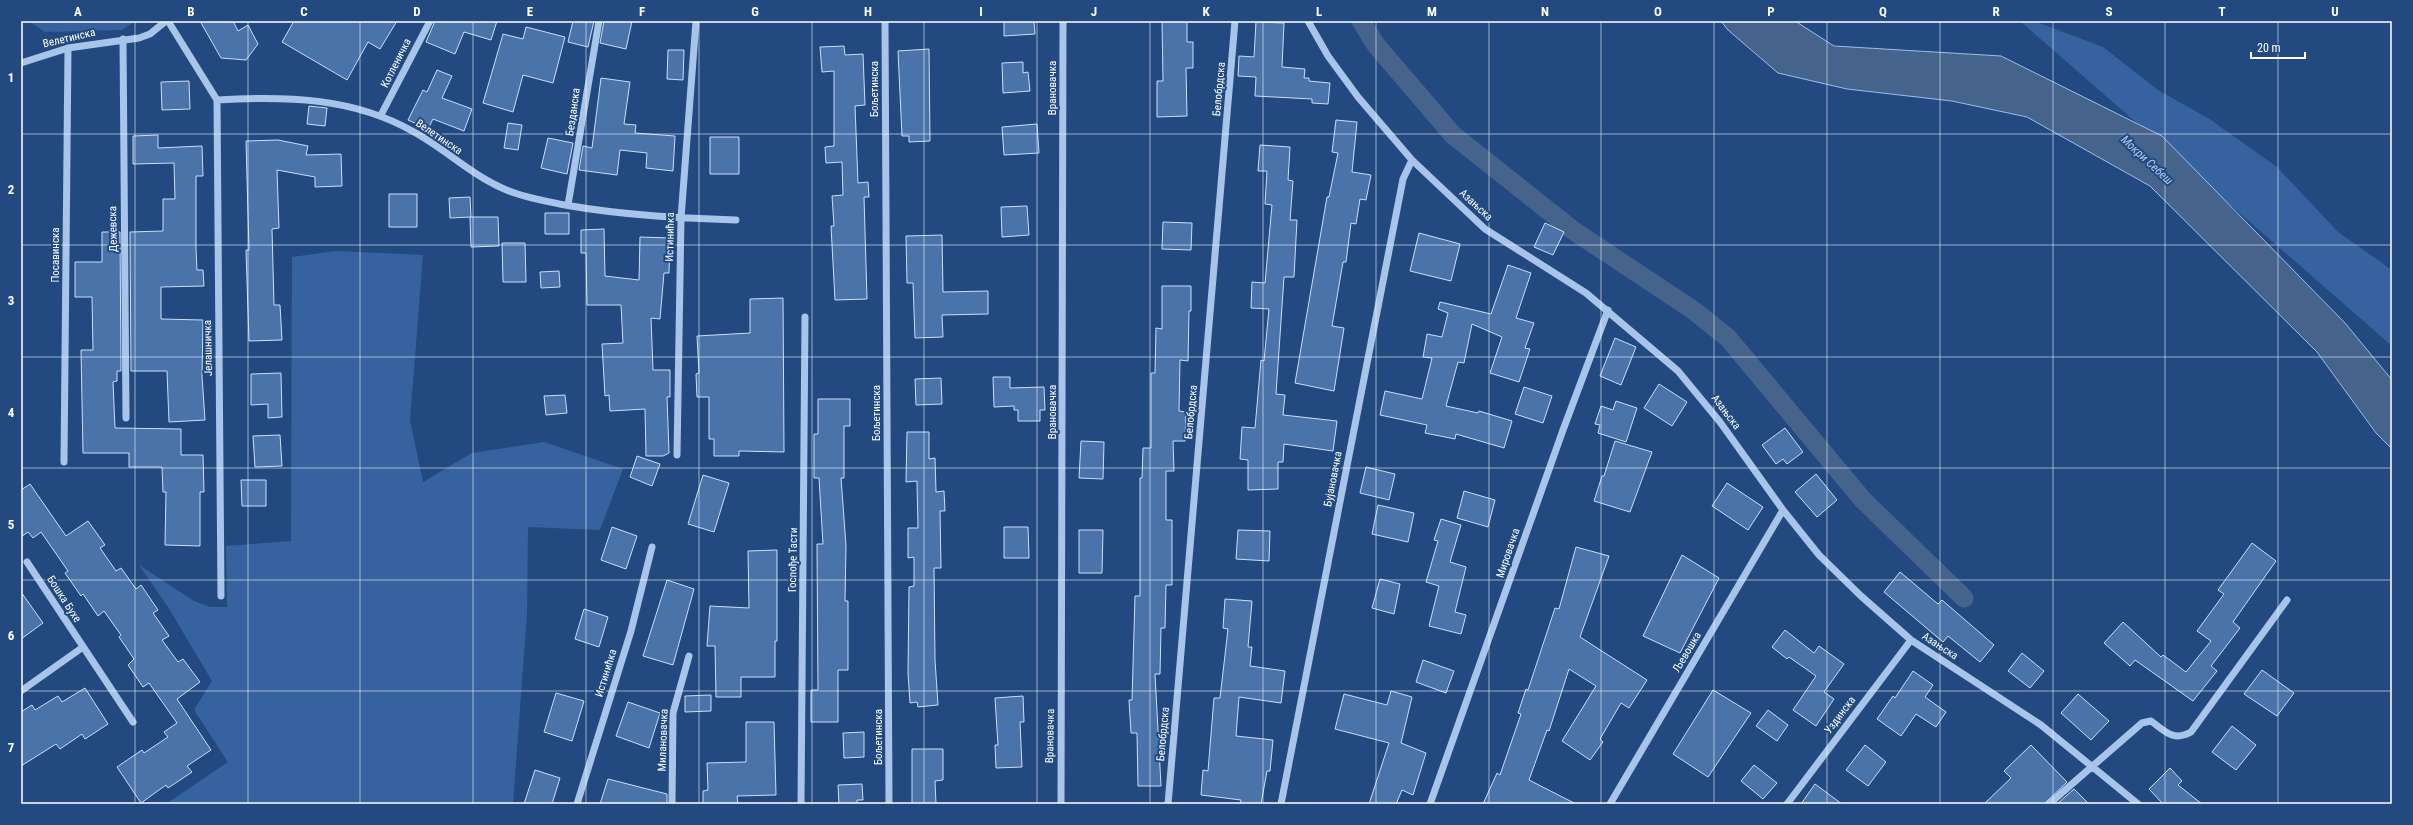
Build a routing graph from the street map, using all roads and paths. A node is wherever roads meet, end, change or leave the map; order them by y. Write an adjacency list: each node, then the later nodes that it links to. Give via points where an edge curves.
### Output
1 (167, 21): 9 (street, Велетинска, via 150,34 140,38); 12 (street, Велетинска)
2 (430, 21): 13 (street, Котленичка)
3 (599, 21): 15 (street, Безданска)
4 (696, 21): 16 (street, Истинићка)
5 (885, 21): 37 (street, Бољетинска)
6 (1063, 21): 38 (street, Врановачка)
7 (1235, 21): 39 (street, Белобрдска)
8 (1308, 21): 14 (street, Азањска, via 1343,78)
9 (123, 39): 10 (street, Велетинска); 20 (street, Дежевска)
10 (68, 48): 11 (street, Велетинска); 22 (street, Посавинска)
11 (21, 63)
12 (217, 100): 13 (street, Велетинска, via 265,97 321,100); 26 (street, Јелашничка)
13 (381, 115): 15 (street, Велетинска, via 415,132 485,180 509,191)
14 (1412, 160): 18 (street, Азањска, via 1485,229 1564,278); 40 (street, Бујановачка, via 1403,179)
15 (568, 205): 16 (street, Велетинска, via 621,214)
16 (681, 218): 17 (street, Велетинска); 21 (street, Истинићка)
17 (736, 220)
18 (1608, 310): 23 (street, Азањска, via 1678,371 1700,396); 41 (street, Мировачка)
19 (805, 317): 36 (street, Госпође Тасти)
20 (126, 418)
21 (677, 455)
22 (64, 462)
23 (1783, 510): 28 (street, Азањска, via 1819,555); 42 (street, Љевошка)
24 (652, 547): 34 (street, Истинићка, via 631,631)
25 (27, 562): 29 (street, Бошка Бухе)
26 (221, 596)
27 (2287, 600): 33 (street, via 2191,732 2182,737 2172,736 2151,721 2142,723)
28 (1911, 640): 33 (street, Азањска, via 2041,725); 43 (street, Уздинска)
29 (83, 647): 31 (street); 32 (street, Бошка Бухе)
30 (689, 656): 35 (street, Милановачка, via 673,713)
31 (21, 691)
32 (133, 722)
33 (2092, 765): 44 (street); 45 (street, Азањска)
34 (577, 804)
35 (672, 804)
36 (802, 804)
37 (889, 804)
38 (1060, 804)
39 (1168, 804)
40 (1281, 804)
41 (1430, 804)
42 (1610, 804)
43 (1787, 804)
44 (2049, 804)
45 (2138, 804)

